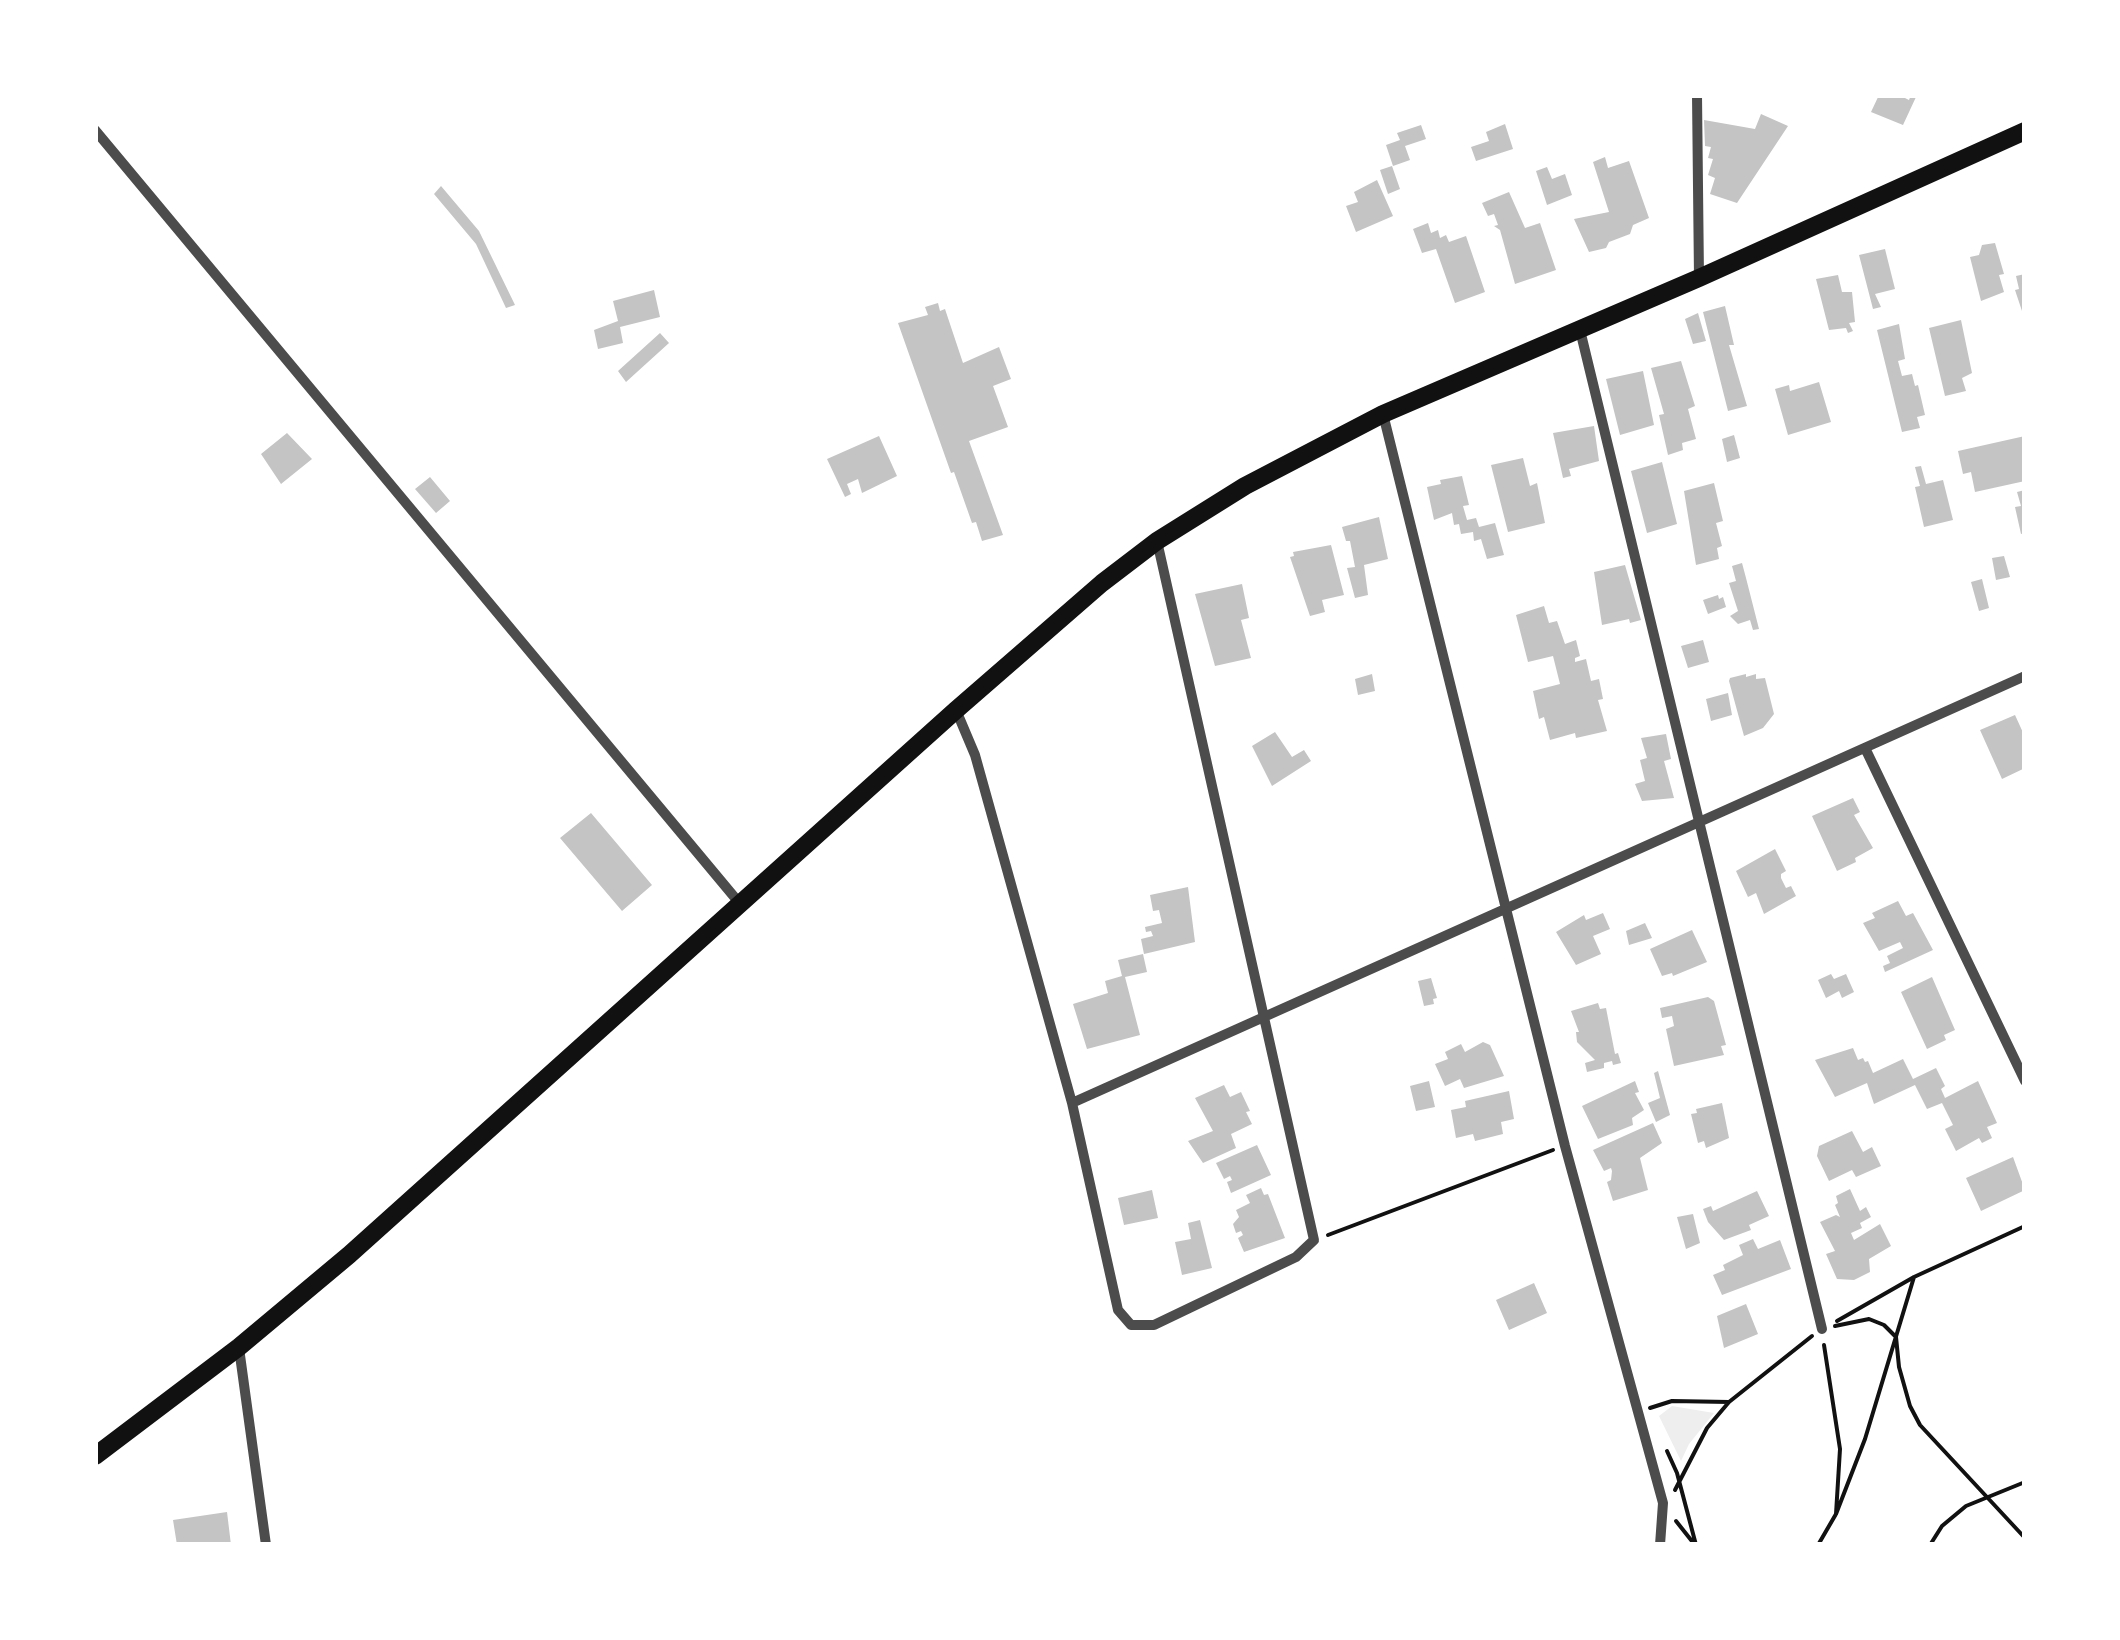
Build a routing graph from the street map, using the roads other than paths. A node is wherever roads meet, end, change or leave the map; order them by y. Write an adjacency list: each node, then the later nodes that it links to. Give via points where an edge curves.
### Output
1 (1697, 95): 4 (street)
2 (95, 130): 12 (street)
3 (2025, 131): 4 (main road)
4 (1699, 278): 5 (main road)
5 (1580, 330): 6 (main road); 11 (street)
6 (1383, 414): 7 (main road); 13 (street)
7 (1157, 541): 9 (main road); 14 (street)
8 (2025, 676): 10 (street)
9 (956, 710): 12 (main road); 16 (street, via 975,756)
10 (1865, 748): 11 (street); 15 (street)
11 (1700, 823): 13 (street); 17 (street)
12 (742, 906): 18 (main road)
13 (1504, 911): 14 (street); 21 (street, via 1663,1503)
14 (1266, 1016): 16 (street); 16 (street, via 1314,1240 1296,1257 1154,1325 1131,1325 1118,1310)
15 (2025, 1081)
16 (1072, 1103)
17 (1822, 1329)
18 (239, 1347): 19 (main road); 20 (street)
19 (95, 1456)
20 (266, 1545)
21 (1660, 1545)

